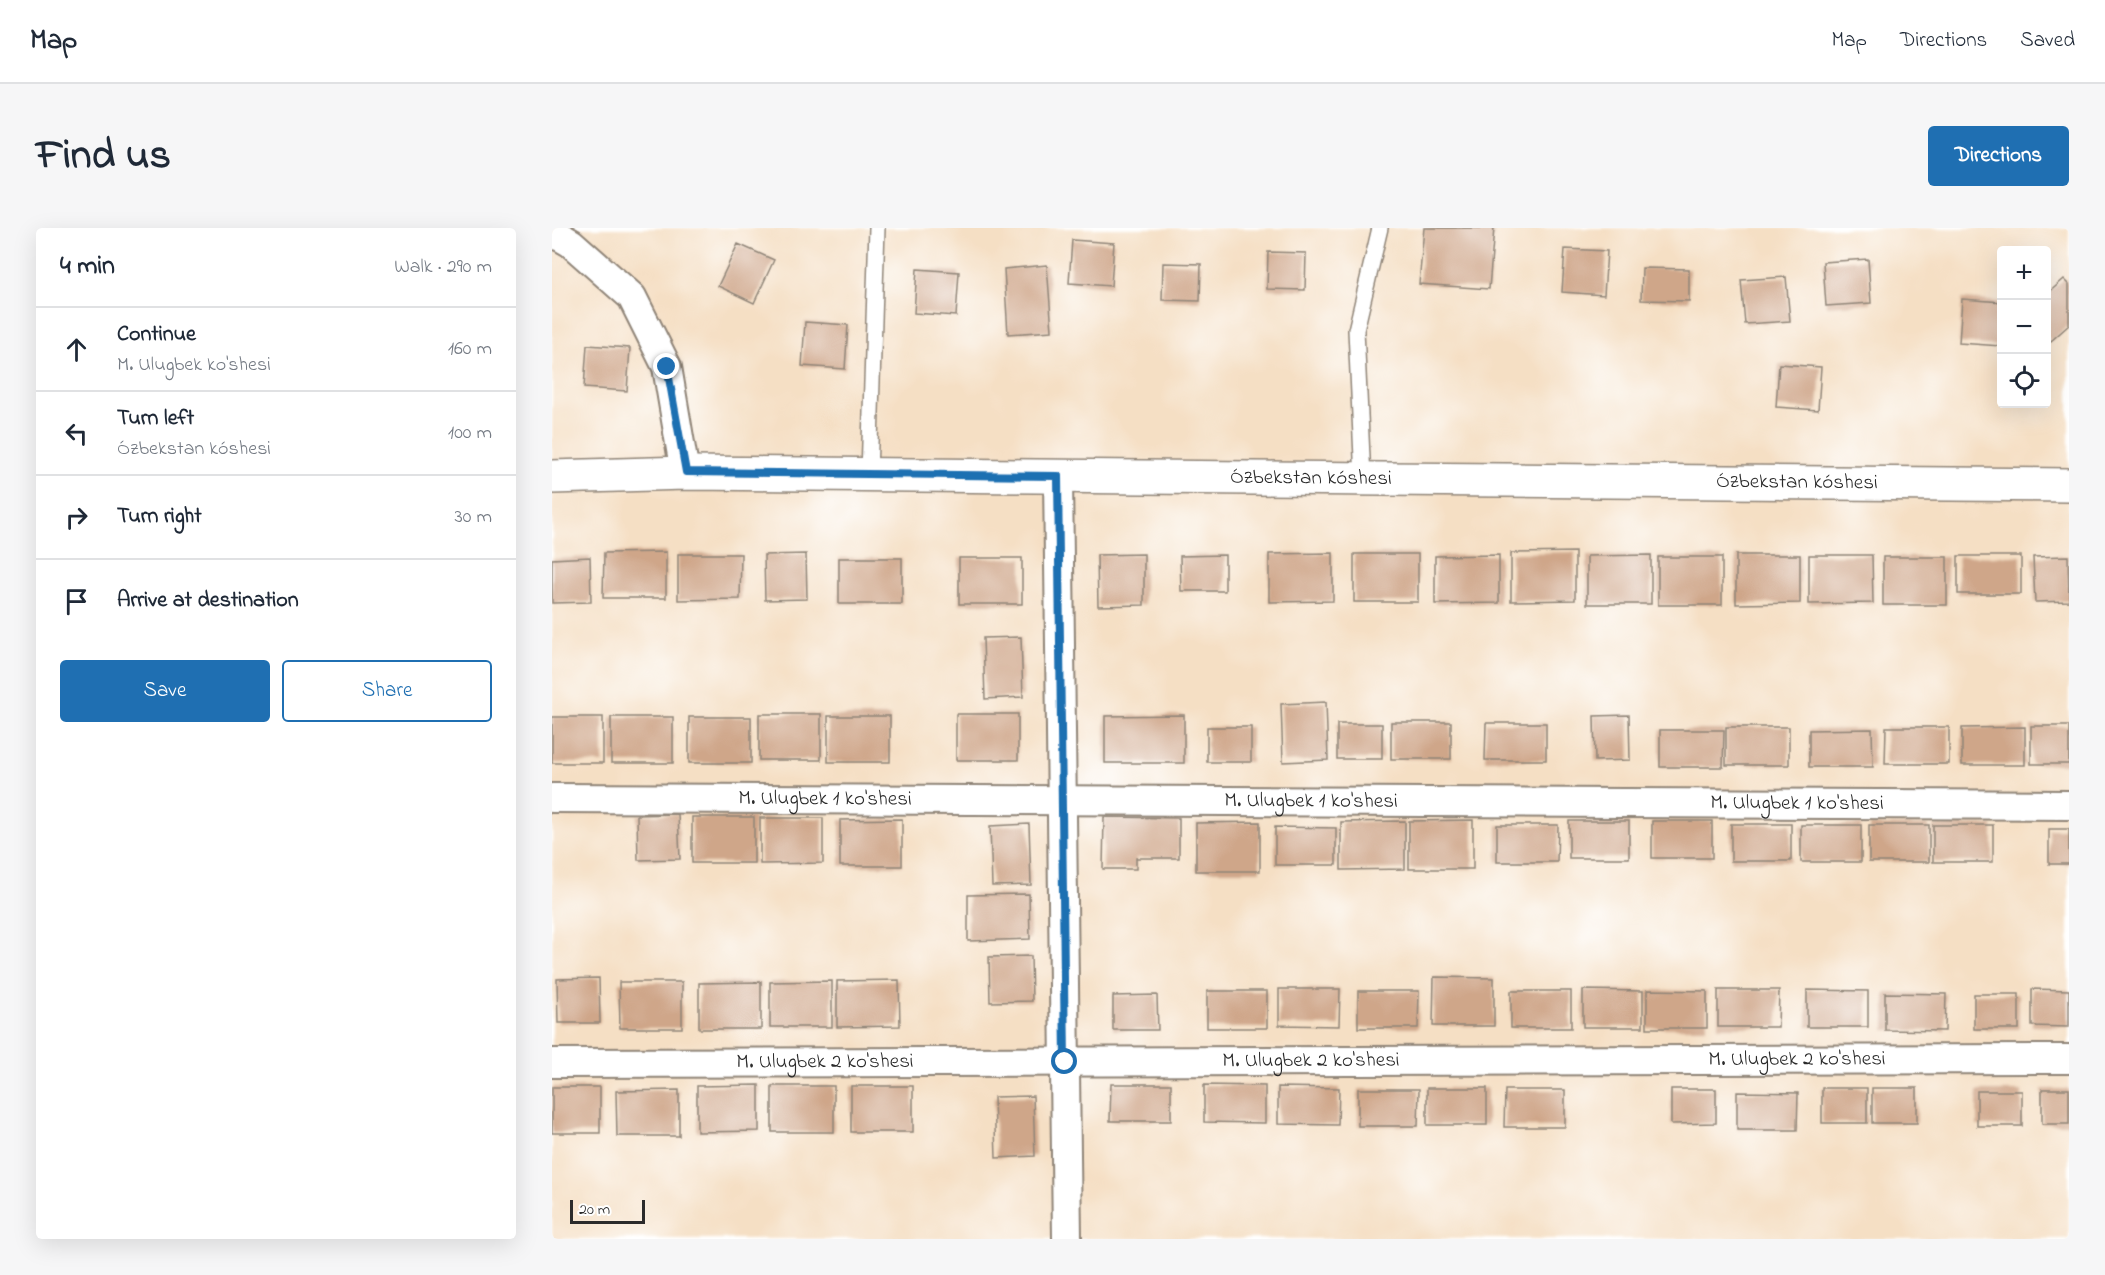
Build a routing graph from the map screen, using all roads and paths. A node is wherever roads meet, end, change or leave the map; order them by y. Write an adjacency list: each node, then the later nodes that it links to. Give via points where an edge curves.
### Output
1 (877, 228): 5 (lane)
2 (1380, 228): 8 (lane, via 1356,330)
3 (552, 232): 4 (street, via 571,243 632,297 667,367)
4 (686, 472): 5 (street, Ózbekstan kóshesi); 7 (street, Ózbekstan kóshesi)
5 (869, 474): 6 (street, Ózbekstan kóshesi)
6 (1058, 476): 8 (street, Ózbekstan kóshesi); 11 (street)
7 (552, 477)
8 (1363, 478): 9 (street, Ózbekstan kóshesi)
9 (2069, 485)
10 (552, 798): 11 (street, M. Ulugbek 1 ko'shesi)
11 (1062, 800): 12 (street, M. Ulugbek 1 ko'shesi); 14 (street)
12 (2069, 805)
13 (2069, 1059): 14 (street, M. Ulugbek 2 ko'shesi)
14 (1065, 1062): 15 (street, M. Ulugbek 2 ko'shesi); 16 (street)
15 (552, 1063)
16 (1067, 1239)

